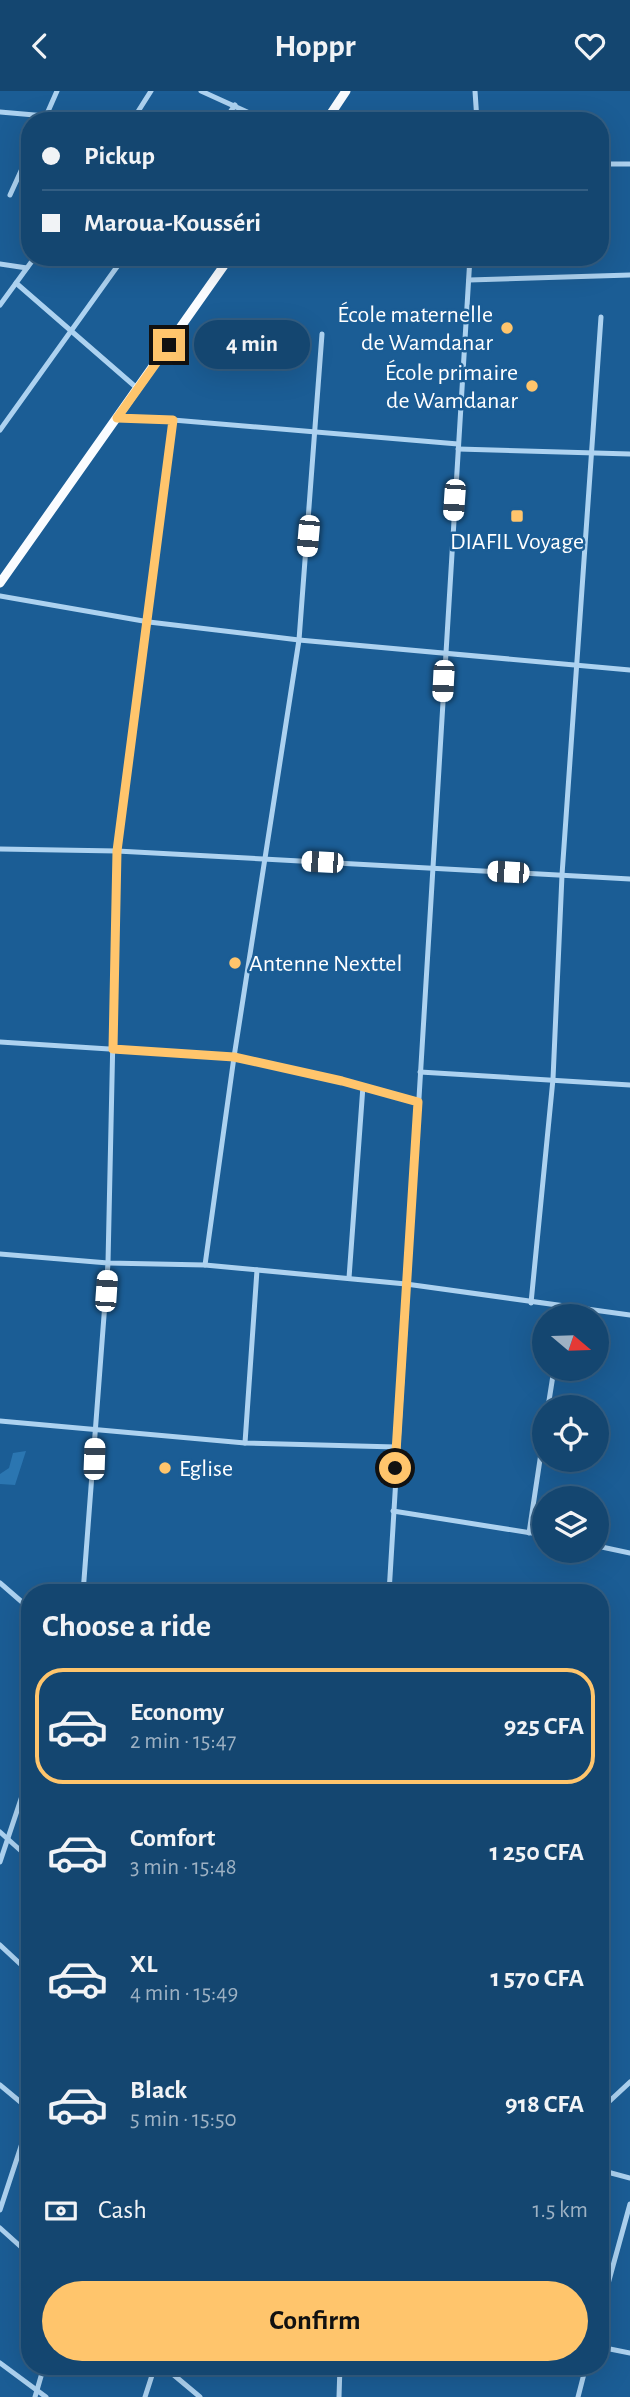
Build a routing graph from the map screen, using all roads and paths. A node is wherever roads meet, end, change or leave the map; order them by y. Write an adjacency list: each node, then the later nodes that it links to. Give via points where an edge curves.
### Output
1 (57, 91): 7 (street)
2 (151, 91): 8 (street)
3 (201, 91): 6 (street)
4 (346, 91): 11 (highway)
5 (475, 91): 12 (street)
6 (235, 105): 9 (street); 10 (street)
7 (48, 112)
8 (138, 112)
9 (230, 112)
10 (249, 112)
11 (332, 112)
12 (476, 112)
13 (0, 113): 14 (street)
14 (21, 115)
15 (630, 163): 16 (street)
16 (609, 164)
17 (21, 171): 18 (street)
18 (10, 195)
19 (0, 264): 23 (street)
20 (118, 266): 29 (street)
21 (224, 266): 31 (highway)
22 (470, 266): 25 (street)
23 (27, 268): 26 (street)
24 (630, 275): 25 (street)
25 (469, 280): 36 (street)
26 (16, 283): 27 (street); 29 (street)
27 (0, 305)
28 (601, 317): 37 (street)
29 (70, 332): 31 (street); 34 (street)
30 (322, 334): 35 (street)
31 (138, 389): 32 (highway)
32 (117, 418): 33 (street); 39 (highway)
33 (173, 420): 35 (street); 41 (street)
34 (0, 430)
35 (317, 432): 36 (street); 42 (street)
36 (458, 446): 37 (street); 43 (street)
37 (591, 451): 38 (street); 44 (street)
38 (630, 454)
39 (0, 583)
40 (0, 596): 41 (street)
41 (149, 622): 42 (street); 47 (street)
42 (299, 640): 43 (street); 48 (street)
43 (444, 654): 44 (street); 49 (street)
44 (576, 665): 45 (street); 50 (street)
45 (630, 670)
46 (0, 849): 47 (street)
47 (117, 851): 48 (street); 53 (street)
48 (267, 859): 49 (street); 54 (street)
49 (433, 868): 50 (street); 55 (street)
50 (562, 876): 51 (street); 56 (street)
51 (630, 879)
52 (0, 1042): 53 (street)
53 (113, 1049): 54 (street); 61 (street)
54 (234, 1057): 58 (street); 62 (street)
55 (420, 1072): 56 (street); 59 (street)
56 (553, 1079): 57 (street); 66 (street)
57 (630, 1085)
58 (363, 1086): 59 (street); 64 (street)
59 (418, 1102): 65 (street)
60 (0, 1254): 61 (street)
61 (108, 1263): 62 (street); 71 (street)
62 (205, 1265): 63 (street)
63 (257, 1270): 64 (street); 72 (street)
64 (349, 1278): 65 (street)
65 (407, 1284): 66 (street); 73 (street)
66 (531, 1303): 67 (street)
67 (539, 1304)
68 (609, 1312): 69 (street)
69 (630, 1315)
70 (0, 1420): 71 (street)
71 (95, 1429): 72 (street); 81 (street)
72 (245, 1443): 73 (street)
73 (396, 1447): 75 (street)
74 (538, 1472): 76 (street)
75 (393, 1511): 76 (street); 82 (street)
76 (529, 1533): 77 (street)
77 (532, 1533)
78 (609, 1549): 79 (street)
79 (630, 1553)
80 (0, 1583): 83 (street)
81 (84, 1584)
82 (389, 1584)
83 (21, 1601)
84 (21, 1799): 86 (street)
85 (0, 1832): 86 (street)
86 (8, 1839): 87 (street); 88 (street)
87 (21, 1851)
88 (0, 1862)
89 (0, 1945): 90 (street)
90 (21, 1965)
91 (630, 2082): 93 (street)
92 (0, 2085): 94 (street)
93 (609, 2101)
94 (21, 2103)
95 (21, 2146): 99 (street)
96 (609, 2173): 97 (street)
97 (630, 2178)
98 (630, 2204): 102 (street)
99 (0, 2210)
100 (0, 2228): 101 (street)
101 (21, 2247)
102 (609, 2280)
103 (609, 2349): 104 (street)
104 (630, 2353)
105 (0, 2363): 111 (street)
106 (41, 2375): 111 (street)
107 (152, 2375): 114 (street)
108 (174, 2375): 115 (street)
109 (340, 2375): 116 (street)
110 (584, 2375): 117 (street)
111 (37, 2390): 112 (street); 113 (street)
112 (35, 2397)
113 (46, 2397)
114 (145, 2397)
115 (200, 2397)
116 (338, 2397)
117 (578, 2397)

